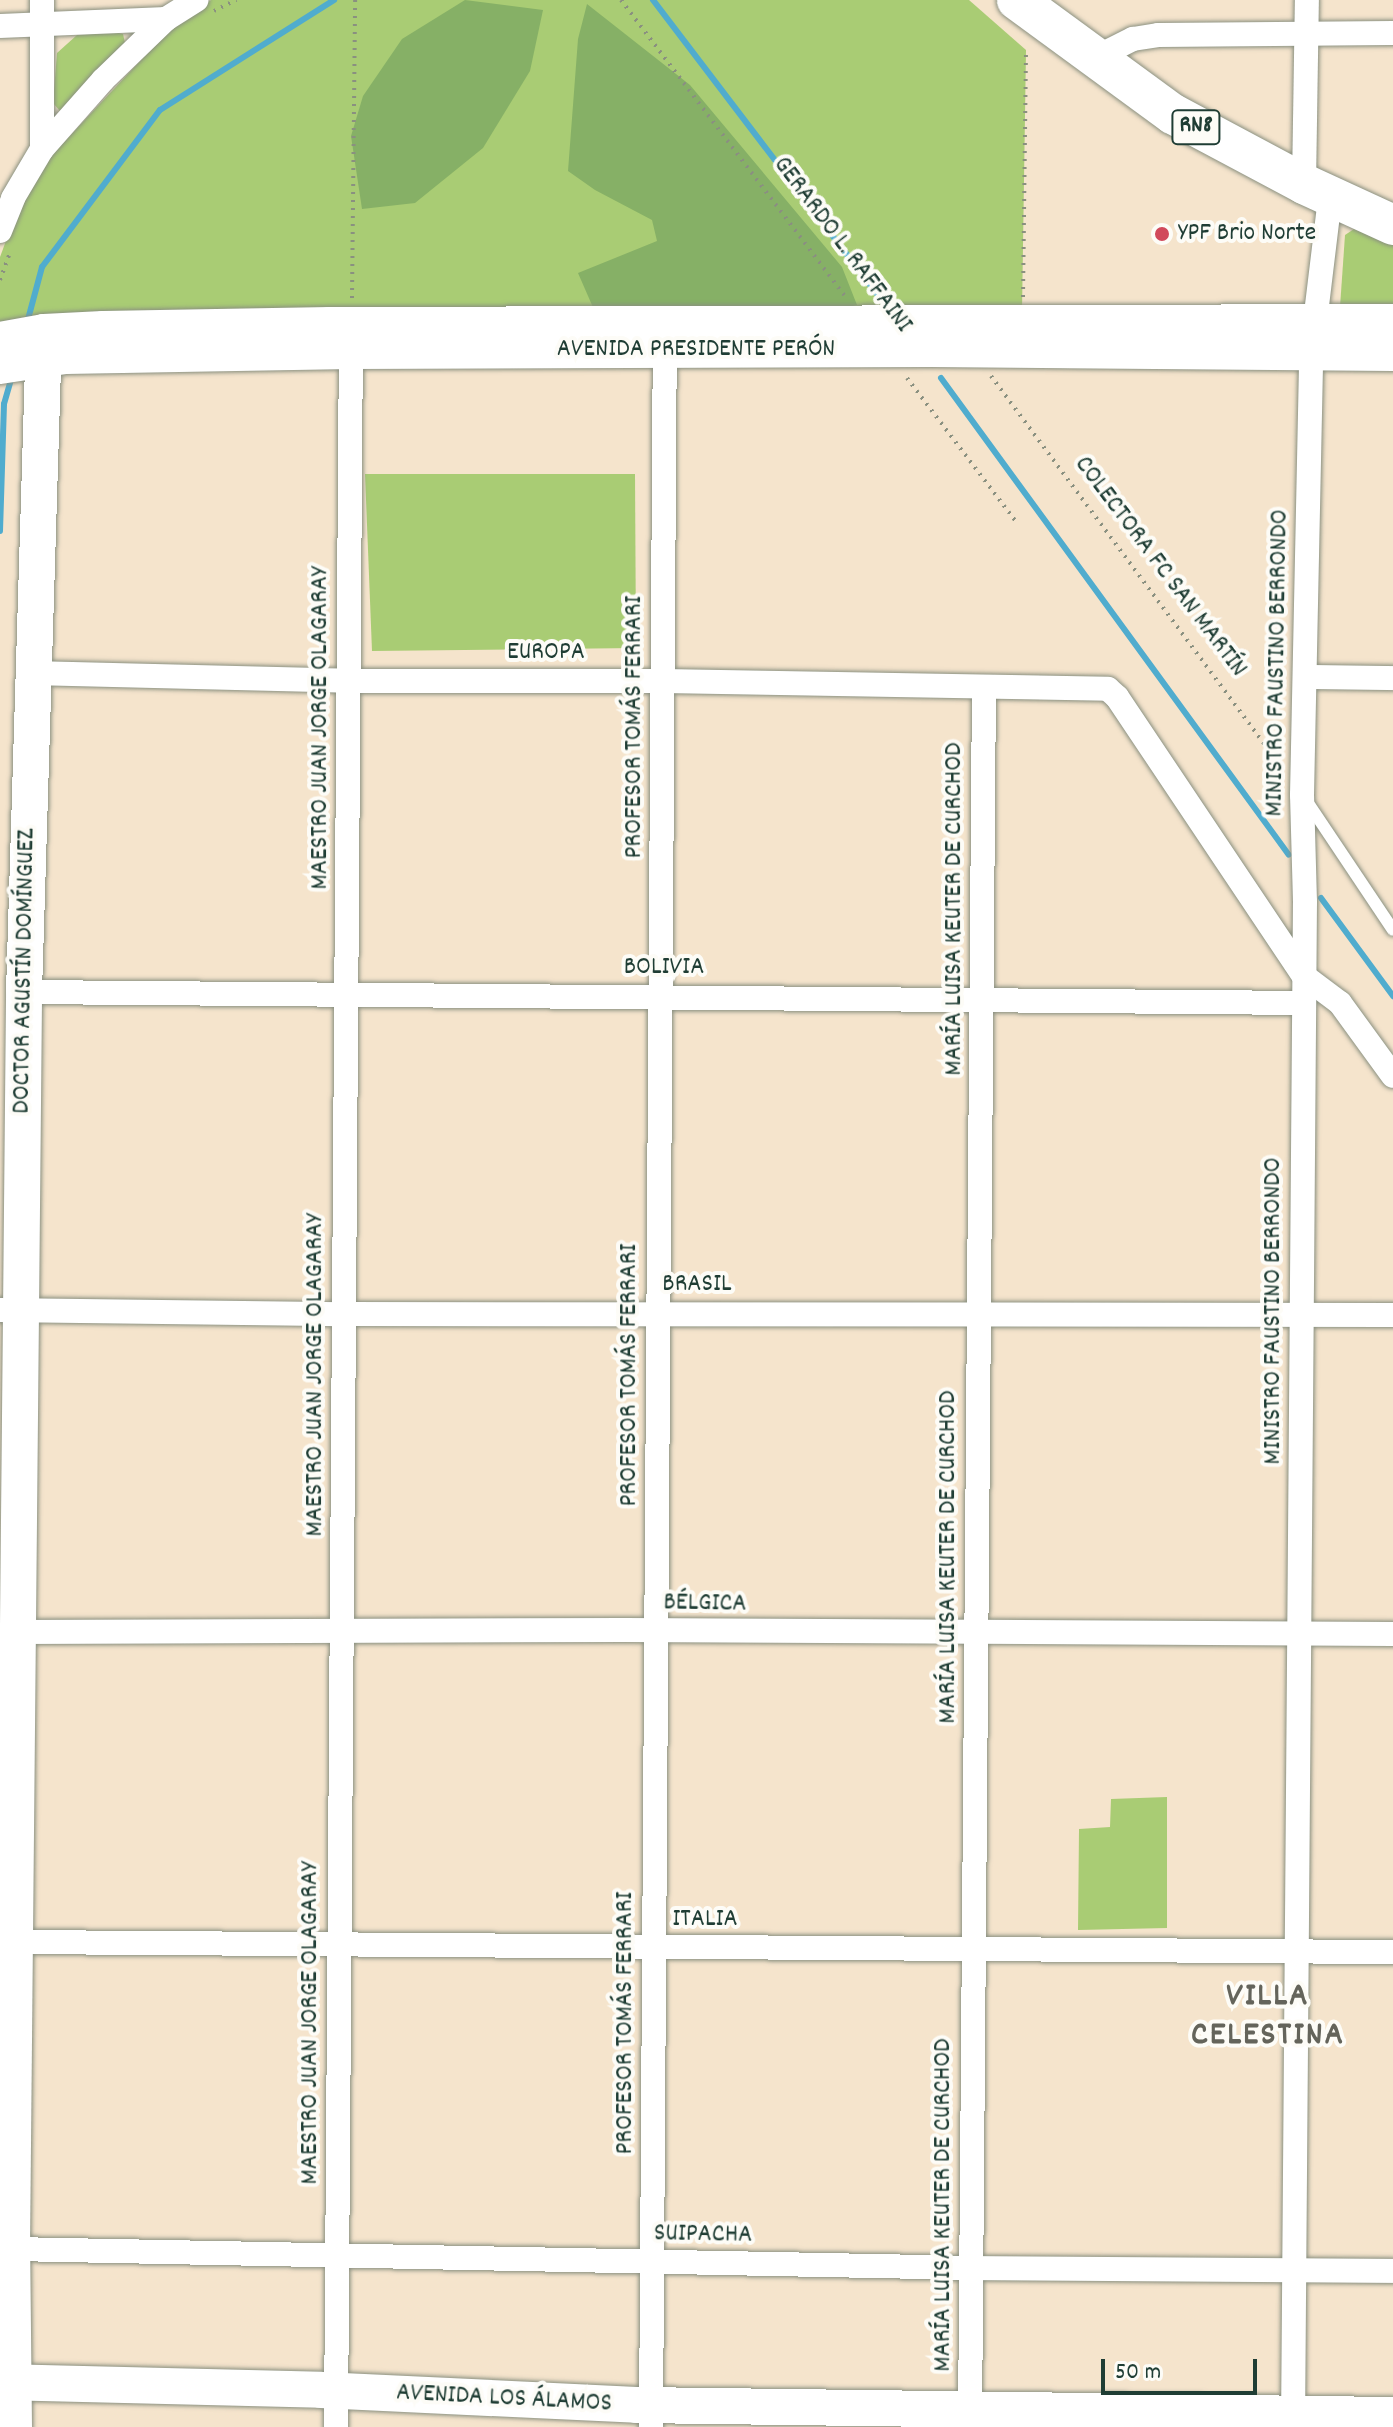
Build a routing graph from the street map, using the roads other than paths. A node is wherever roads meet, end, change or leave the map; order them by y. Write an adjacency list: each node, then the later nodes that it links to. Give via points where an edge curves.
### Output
1 (42, 0): 6 (street)
2 (1017, 0): 10 (main road, RN8)
3 (1307, 0): 8 (street, MINISTRO FAUSTINO BERRONDO)
4 (200, 8): 5 (street)
5 (166, 19): 6 (street); 11 (street)
6 (42, 25): 7 (street); 11 (street)
7 (0, 26)
8 (1306, 32): 9 (street); 10 (street, via 1158,35 1133,39); 12 (street, MINISTRO FAUSTINO BERRONDO)
9 (1393, 33)
10 (1093, 59): 12 (main road, RN8, via 1173,114)
11 (42, 149): 14 (street, via 13,198)
12 (1317, 190): 13 (main road, RN8); 20 (street, MINISTRO FAUSTINO BERRONDO)
13 (1393, 225)
14 (7, 237)
15 (1393, 322): 20 (main road, AVENIDA PRESIDENTE PERÓN)
16 (665, 336): 17 (main road, AVENIDA PRESIDENTE PERÓN); 19 (main road, AVENIDA PRESIDENTE PERÓN); 29 (street, PROFESOR TOMÁS FERRARI)
17 (876, 336): 18 (main road, AVENIDA PRESIDENTE PERÓN); 18 (main road, AVENIDA PRESIDENTE PERÓN, via 971,350)
18 (1022, 337): 20 (main road, AVENIDA PRESIDENTE PERÓN)
19 (351, 338): 22 (main road, AVENIDA PRESIDENTE PERÓN); 28 (street, MAESTRO JUAN JORGE OLAGARAY)
20 (1312, 338): 23 (main road, AVENIDA PRESIDENTE PERÓN); 26 (street, MINISTRO FAUSTINO BERRONDO)
21 (0, 340): 22 (main road, AVENIDA PRESIDENTE PERÓN)
22 (43, 345): 24 (main road, AVENIDA PRESIDENTE PERÓN); 25 (main road, DOCTOR AGUSTÍN DOMÍNGUEZ)
23 (1393, 353)
24 (0, 366)
25 (31, 673): 28 (street, EUROPA); 34 (main road, DOCTOR AGUSTÍN DOMÍNGUEZ)
26 (1306, 677): 27 (street); 31 (street, MINISTRO FAUSTINO BERRONDO)
27 (1393, 678)
28 (349, 681): 29 (street, EUROPA); 35 (street, MAESTRO JUAN JORGE OLAGARAY)
29 (663, 681): 30 (street, EUROPA); 36 (street, PROFESOR TOMÁS FERRARI)
30 (984, 687): 33 (street, EUROPA, via 1108,689 1117,697); 37 (street, MARÍA LUISA KEUTER DE CURCHOD)
31 (1302, 795): 32 (lane); 33 (street, MINISTRO FAUSTINO BERRONDO)
32 (1393, 930)
33 (1304, 976): 38 (street, MINISTRO FAUSTINO BERRONDO); 39 (street, via 1340,1003)
34 (24, 992): 35 (street, BOLIVIA); 40 (main road, DOCTOR AGUSTÍN DOMÍNGUEZ)
35 (347, 993): 36 (street, BOLIVIA); 42 (street, MAESTRO JUAN JORGE OLAGARAY)
36 (661, 996): 37 (street, BOLIVIA); 41 (street, PROFESOR TOMÁS FERRARI)
37 (982, 999): 38 (street, BOLIVIA); 44 (street, MARÍA LUISA KEUTER DE CURCHOD)
38 (1304, 1003): 45 (street, MINISTRO FAUSTINO BERRONDO)
39 (1393, 1076)
40 (10, 1310): 42 (street, BRASIL); 46 (main road, DOCTOR AGUSTÍN DOMÍNGUEZ)
41 (659, 1313): 42 (street, BRASIL); 44 (street, BRASIL); 48 (street, PROFESOR TOMÁS FERRARI)
42 (344, 1314): 47 (street, MAESTRO JUAN JORGE OLAGARAY)
43 (1393, 1315): 45 (street, BRASIL)
44 (979, 1316): 45 (street, BRASIL); 49 (street, MARÍA LUISA KEUTER DE CURCHOD)
45 (1302, 1317): 51 (street, MINISTRO FAUSTINO BERRONDO)
46 (17, 1632): 47 (street, BÉLGICA); 52 (main road, DOCTOR AGUSTÍN DOMÍNGUEZ)
47 (342, 1632): 48 (street, BÉLGICA); 53 (street, MAESTRO JUAN JORGE OLAGARAY)
48 (656, 1632): 49 (street, BÉLGICA); 54 (street, PROFESOR TOMÁS FERRARI)
49 (977, 1632): 51 (street, BÉLGICA); 55 (street, MARÍA LUISA KEUTER DE CURCHOD)
50 (1393, 1634): 51 (street, BÉLGICA)
51 (1299, 1635): 56 (street, MINISTRO FAUSTINO BERRONDO)
52 (17, 1942): 53 (street, ITALIA); 58 (main road, DOCTOR AGUSTÍN DOMÍNGUEZ)
53 (339, 1946): 54 (street, ITALIA); 59 (street, MAESTRO JUAN JORGE OLAGARAY)
54 (654, 1948): 55 (street, ITALIA); 60 (street, PROFESOR TOMÁS FERRARI)
55 (974, 1949): 56 (street, ITALIA); 61 (street, MARÍA LUISA KEUTER DE CURCHOD)
56 (1297, 1952): 57 (street, ITALIA); 62 (street, MINISTRO FAUSTINO BERRONDO)
57 (1393, 1952)
58 (12, 2249): 59 (street, SUIPACHA); 64 (main road, DOCTOR AGUSTÍN DOMÍNGUEZ)
59 (337, 2257): 60 (street, SUIPACHA); 65 (street, MAESTRO JUAN JORGE OLAGARAY)
60 (652, 2262): 61 (street, SUIPACHA); 67 (street, PROFESOR TOMÁS FERRARI)
61 (972, 2268): 62 (street, SUIPACHA); 68 (street, MARÍA LUISA KEUTER DE CURCHOD)
62 (1295, 2269): 63 (street, SUIPACHA); 69 (street, MINISTRO FAUSTINO BERRONDO)
63 (1393, 2271)
64 (8, 2382): 65 (main road, AVENIDA LOS ÁLAMOS); 70 (main road, DOCTOR AGUSTÍN DOMÍNGUEZ)
65 (336, 2391): 67 (main road, AVENIDA LOS ÁLAMOS); 71 (street, MAESTRO JUAN JORGE OLAGARAY)
66 (1393, 2415): 69 (main road, AVENIDA LOS ÁLAMOS)
67 (651, 2416): 68 (main road, AVENIDA LOS ÁLAMOS)
68 (970, 2417): 69 (main road, AVENIDA LOS ÁLAMOS)
69 (1294, 2420)
70 (14, 2427)
71 (336, 2427)

